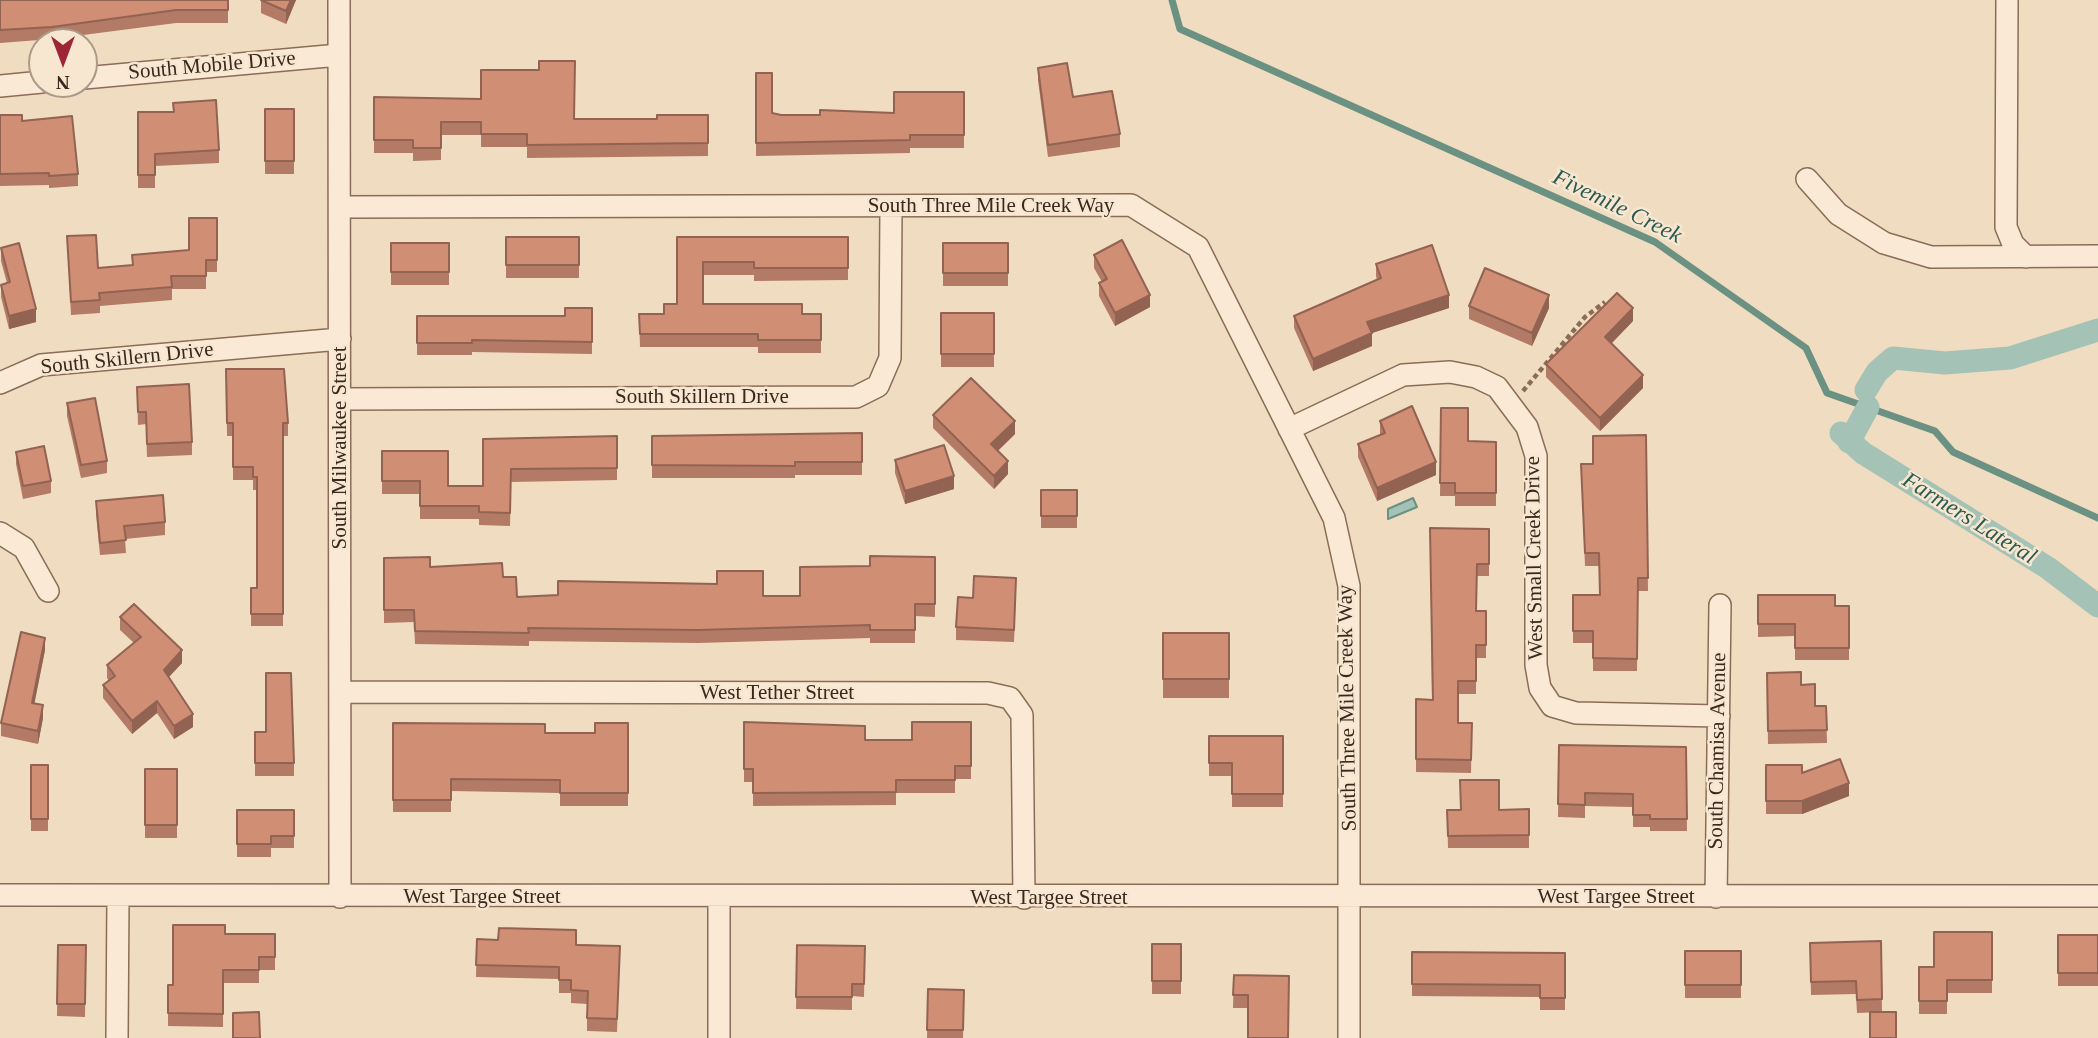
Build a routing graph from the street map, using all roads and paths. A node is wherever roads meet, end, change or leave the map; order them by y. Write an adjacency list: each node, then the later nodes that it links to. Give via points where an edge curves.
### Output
1 (339, 0): 3 (street, South Milwaukee Street)
2 (2007, 0): 11 (street, via 2006,227 2013,244)
3 (339, 55): 4 (street, South Mobile Drive); 9 (street, South Milwaukee Street)
4 (98, 77)
5 (28, 83): 6 (street)
6 (0, 86)
7 (1807, 179): 11 (street, via 1838,214 1884,243 1931,257)
8 (891, 206): 9 (street, South Three Mile Creek Way); 15 (street, South Skillern Drive, via 890,358 878,386 856,397); 17 (street, South Three Mile Creek Way, via 1131,205 1198,247)
9 (340, 207): 13 (street, South Milwaukee Street)
10 (2098, 256): 11 (street)
11 (2026, 257)
12 (1605, 302): 16 (path, via 1585,317)
13 (340, 339): 14 (street, South Skillern Drive, via 41,365); 15 (street, South Milwaukee Street)
14 (0, 383)
15 (340, 398): 21 (street, South Milwaukee Street)
16 (1511, 405): 17 (street, West Small Creek Drive, via 1496,387 1476,377 1450,372 1403,375); 22 (street, West Small Creek Drive, via 1527,427 1536,456 1536,665 1540,688 1552,706 1576,713)
17 (1289, 429): 27 (street, South Three Mile Creek Way, via 1334,518 1349,586)
18 (0, 533): 19 (street, via 24,548)
19 (48, 591)
20 (1720, 606): 22 (street, South Chamisa Avenue)
21 (340, 692): 26 (street, South Milwaukee Street); 30 (street, West Tether Street, via 988,693 1010,698 1022,715)
22 (1719, 716): 28 (street, South Chamisa Avenue)
23 (0, 895): 24 (street, West Targee Street)
24 (118, 896): 26 (street, West Targee Street); 31 (street)
25 (2098, 896): 28 (street, West Targee Street)
26 (340, 897): 29 (street, West Targee Street)
27 (1349, 897): 28 (street, West Targee Street); 30 (street, West Targee Street); 33 (street, South Three Mile Creek Way)
28 (1716, 897)
29 (719, 898): 30 (street, West Targee Street); 32 (street)
30 (1024, 898)
31 (117, 1038)
32 (719, 1038)
33 (1349, 1038)

